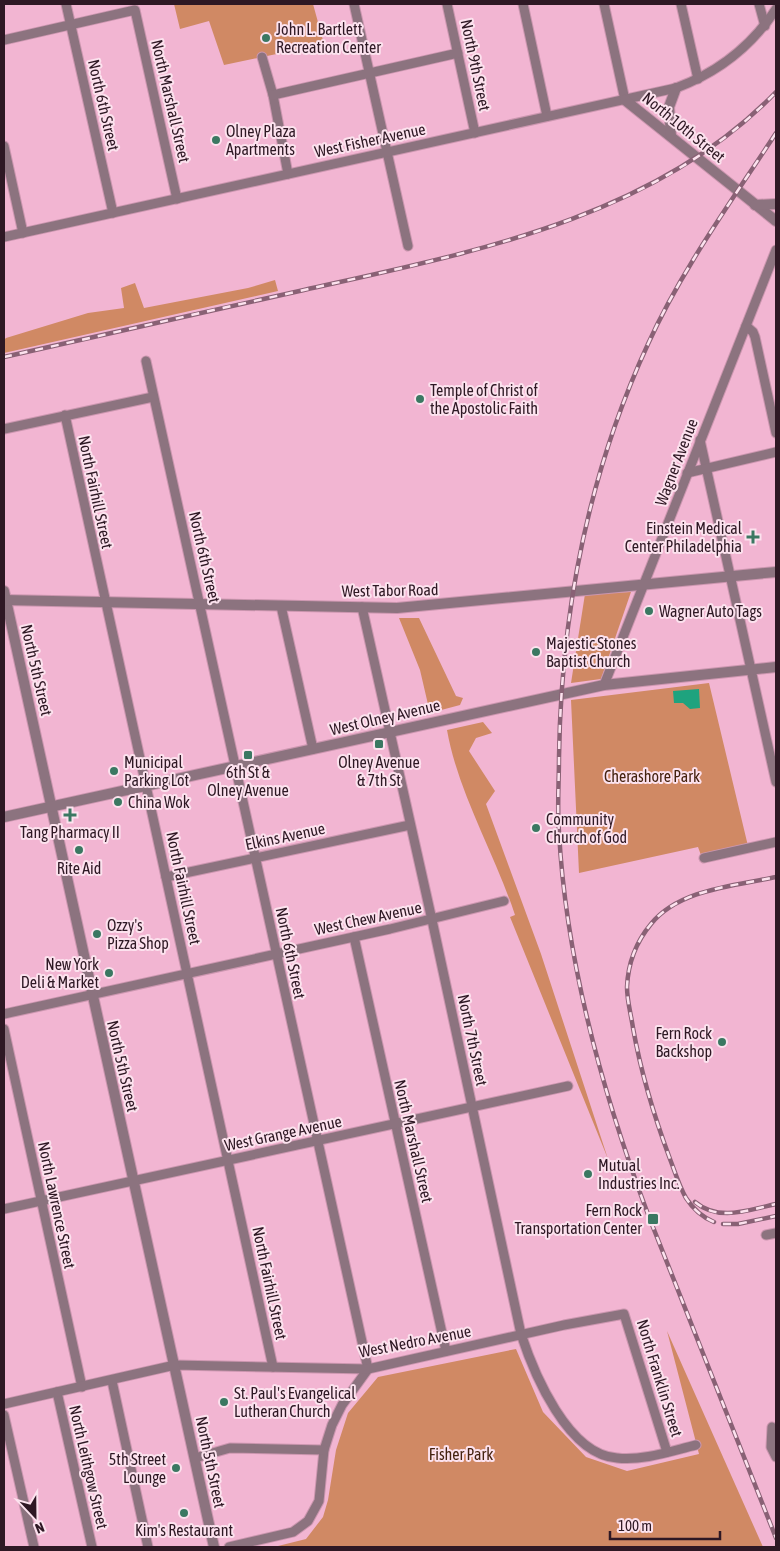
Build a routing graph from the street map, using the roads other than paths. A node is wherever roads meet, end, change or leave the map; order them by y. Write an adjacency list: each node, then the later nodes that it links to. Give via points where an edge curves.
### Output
1 (66, 4): 9 (street, North 6th Street)
2 (354, 4): 14 (street)
3 (447, 4): 12 (street, North 9th Street)
4 (522, 4): 19 (street)
5 (604, 4): 18 (street, North 10th Street)
6 (682, 4): 15 (street)
7 (759, 4): 10 (street)
8 (776, 9): 10 (street, West Fisher Avenue)
9 (70, 24): 11 (street); 25 (street, North Marshall Street, via 135,10); 28 (street, North 6th Street)
10 (765, 26): 15 (street, West Fisher Avenue, via 724,65)
11 (4, 40)
12 (458, 53): 14 (street); 20 (street, North 9th Street)
13 (262, 57): 17 (street)
14 (370, 73): 17 (street); 23 (street)
15 (698, 79): 16 (street, West Fisher Avenue)
16 (676, 88): 18 (street, West Fisher Avenue); 21 (street, via 669,107)
17 (273, 94): 24 (street)
18 (625, 100): 19 (street, West Fisher Avenue); 21 (street, North 10th Street)
19 (547, 116): 20 (street, West Fisher Avenue)
20 (475, 133): 23 (street, West Fisher Avenue)
21 (671, 136): 27 (street, North 10th Street)
22 (4, 146): 30 (street)
23 (387, 152): 24 (street, West Fisher Avenue); 32 (street)
24 (288, 174): 25 (street, West Fisher Avenue)
25 (177, 198): 28 (street, West Fisher Avenue)
26 (776, 204): 27 (street)
27 (755, 205): 29 (street, North 10th Street)
28 (112, 213): 30 (street, West Fisher Avenue)
29 (776, 222)
30 (23, 233): 31 (street, West Fisher Avenue)
31 (4, 237)
32 (408, 246)
33 (776, 250): 34 (street, Wagner Avenue)
34 (774, 262): 35 (street, Wagner Avenue)
35 (746, 326): 40 (street, via 755,337); 41 (street, Wagner Avenue)
36 (146, 361): 37 (street, North 6th Street)
37 (153, 397): 38 (street); 50 (street, North 6th Street)
38 (65, 415): 39 (street); 49 (street, North Fairhill Street)
39 (4, 429)
40 (776, 433)
41 (700, 440): 43 (street); 44 (street, Wagner Avenue)
42 (776, 452): 43 (street)
43 (707, 468): 44 (street); 46 (street)
44 (687, 473): 47 (street, Wagner Avenue)
45 (776, 572): 46 (street, West Tabor Road)
46 (731, 577): 47 (street, West Tabor Road); 54 (street)
47 (643, 585): 52 (street, West Tabor Road, via 397,608); 55 (street, Wagner Avenue)
48 (4, 597): 49 (street, West Tabor Road); 61 (street, North 5th Street)
49 (104, 601): 50 (street, West Tabor Road); 60 (street, North Fairhill Street)
50 (200, 602): 51 (street, West Tabor Road); 58 (street, North 6th Street)
51 (281, 606): 52 (street, West Tabor Road); 57 (street)
52 (362, 607): 56 (street, North 7th Street)
53 (776, 667): 54 (street, West Olney Avenue)
54 (752, 669): 55 (street, West Olney Avenue); 59 (street)
55 (604, 685): 56 (street, West Olney Avenue)
56 (390, 732): 57 (street, West Olney Avenue); 63 (street, North 7th Street)
57 (313, 749): 58 (street, West Olney Avenue)
58 (236, 766): 60 (street, West Olney Avenue); 65 (street, North 6th Street)
59 (776, 782)
60 (147, 785): 61 (street, West Olney Avenue); 67 (street, North Fairhill Street)
61 (52, 806): 62 (street, West Olney Avenue); 73 (street, North 5th Street)
62 (4, 817)
63 (410, 825): 65 (street, Elkins Avenue); 69 (street, North 7th Street)
64 (776, 842): 66 (street)
65 (255, 858): 67 (street, Elkins Avenue); 71 (street, North 6th Street)
66 (704, 858)
67 (166, 877): 72 (street, North Fairhill Street)
68 (504, 901): 69 (street, West Chew Avenue)
69 (432, 920): 70 (street, West Chew Avenue); 77 (street, North 7th Street)
70 (354, 937): 71 (street, West Chew Avenue); 78 (street, North Marshall Street)
71 (276, 954): 72 (street, West Chew Avenue); 79 (street, North 6th Street)
72 (187, 974): 73 (street, West Chew Avenue); 80 (street, North Fairhill Street)
73 (92, 994): 74 (street, West Chew Avenue); 81 (street, North 5th Street)
74 (4, 1014)
75 (4, 1029): 82 (street, North Lawrence Street)
76 (568, 1086): 77 (street, West Grange Avenue)
77 (472, 1106): 78 (street, West Grange Avenue); 87 (street, North 7th Street)
78 (395, 1123): 79 (street, West Grange Avenue); 88 (street, North Marshall Street)
79 (316, 1142): 80 (street, West Grange Avenue); 91 (street, North 6th Street)
80 (228, 1160): 81 (street, West Grange Avenue); 90 (street, North Fairhill Street)
81 (134, 1181): 82 (street, West Grange Avenue); 89 (street, North 5th Street)
82 (41, 1202): 83 (street, West Grange Avenue); 93 (street, North Lawrence Street)
83 (4, 1209)
84 (776, 1233): 85 (street)
85 (766, 1235)
86 (624, 1314): 87 (street, West Nedro Avenue); 100 (street, North Franklin Street)
87 (521, 1334): 88 (street, West Nedro Avenue); 100 (street, North 7th Street, via 546,1396 590,1448 616,1458)
88 (446, 1351): 91 (street, West Nedro Avenue)
89 (174, 1365): 90 (street, West Nedro Avenue); 92 (street, West Nedro Avenue); 102 (street, North 5th Street)
90 (273, 1367): 91 (street, West Nedro Avenue)
91 (368, 1369): 99 (street, via 342,1405)
92 (112, 1381): 93 (street, West Nedro Avenue); 105 (street)
93 (82, 1386): 94 (street, West Nedro Avenue)
94 (57, 1392): 95 (street, West Nedro Avenue); 104 (street, North Leithgow Street)
95 (4, 1404)
96 (4, 1415): 103 (street)
97 (772, 1428): 101 (street, via 771,1447)
98 (696, 1445): 100 (street)
99 (324, 1450): 102 (street, via 230,1448); 107 (street, via 319,1502 308,1521 292,1532)
100 (667, 1452)
101 (776, 1457)
102 (195, 1458): 106 (street, North 5th Street)
103 (34, 1547)
104 (92, 1547)
105 (148, 1547)
106 (214, 1547)
107 (229, 1547)

